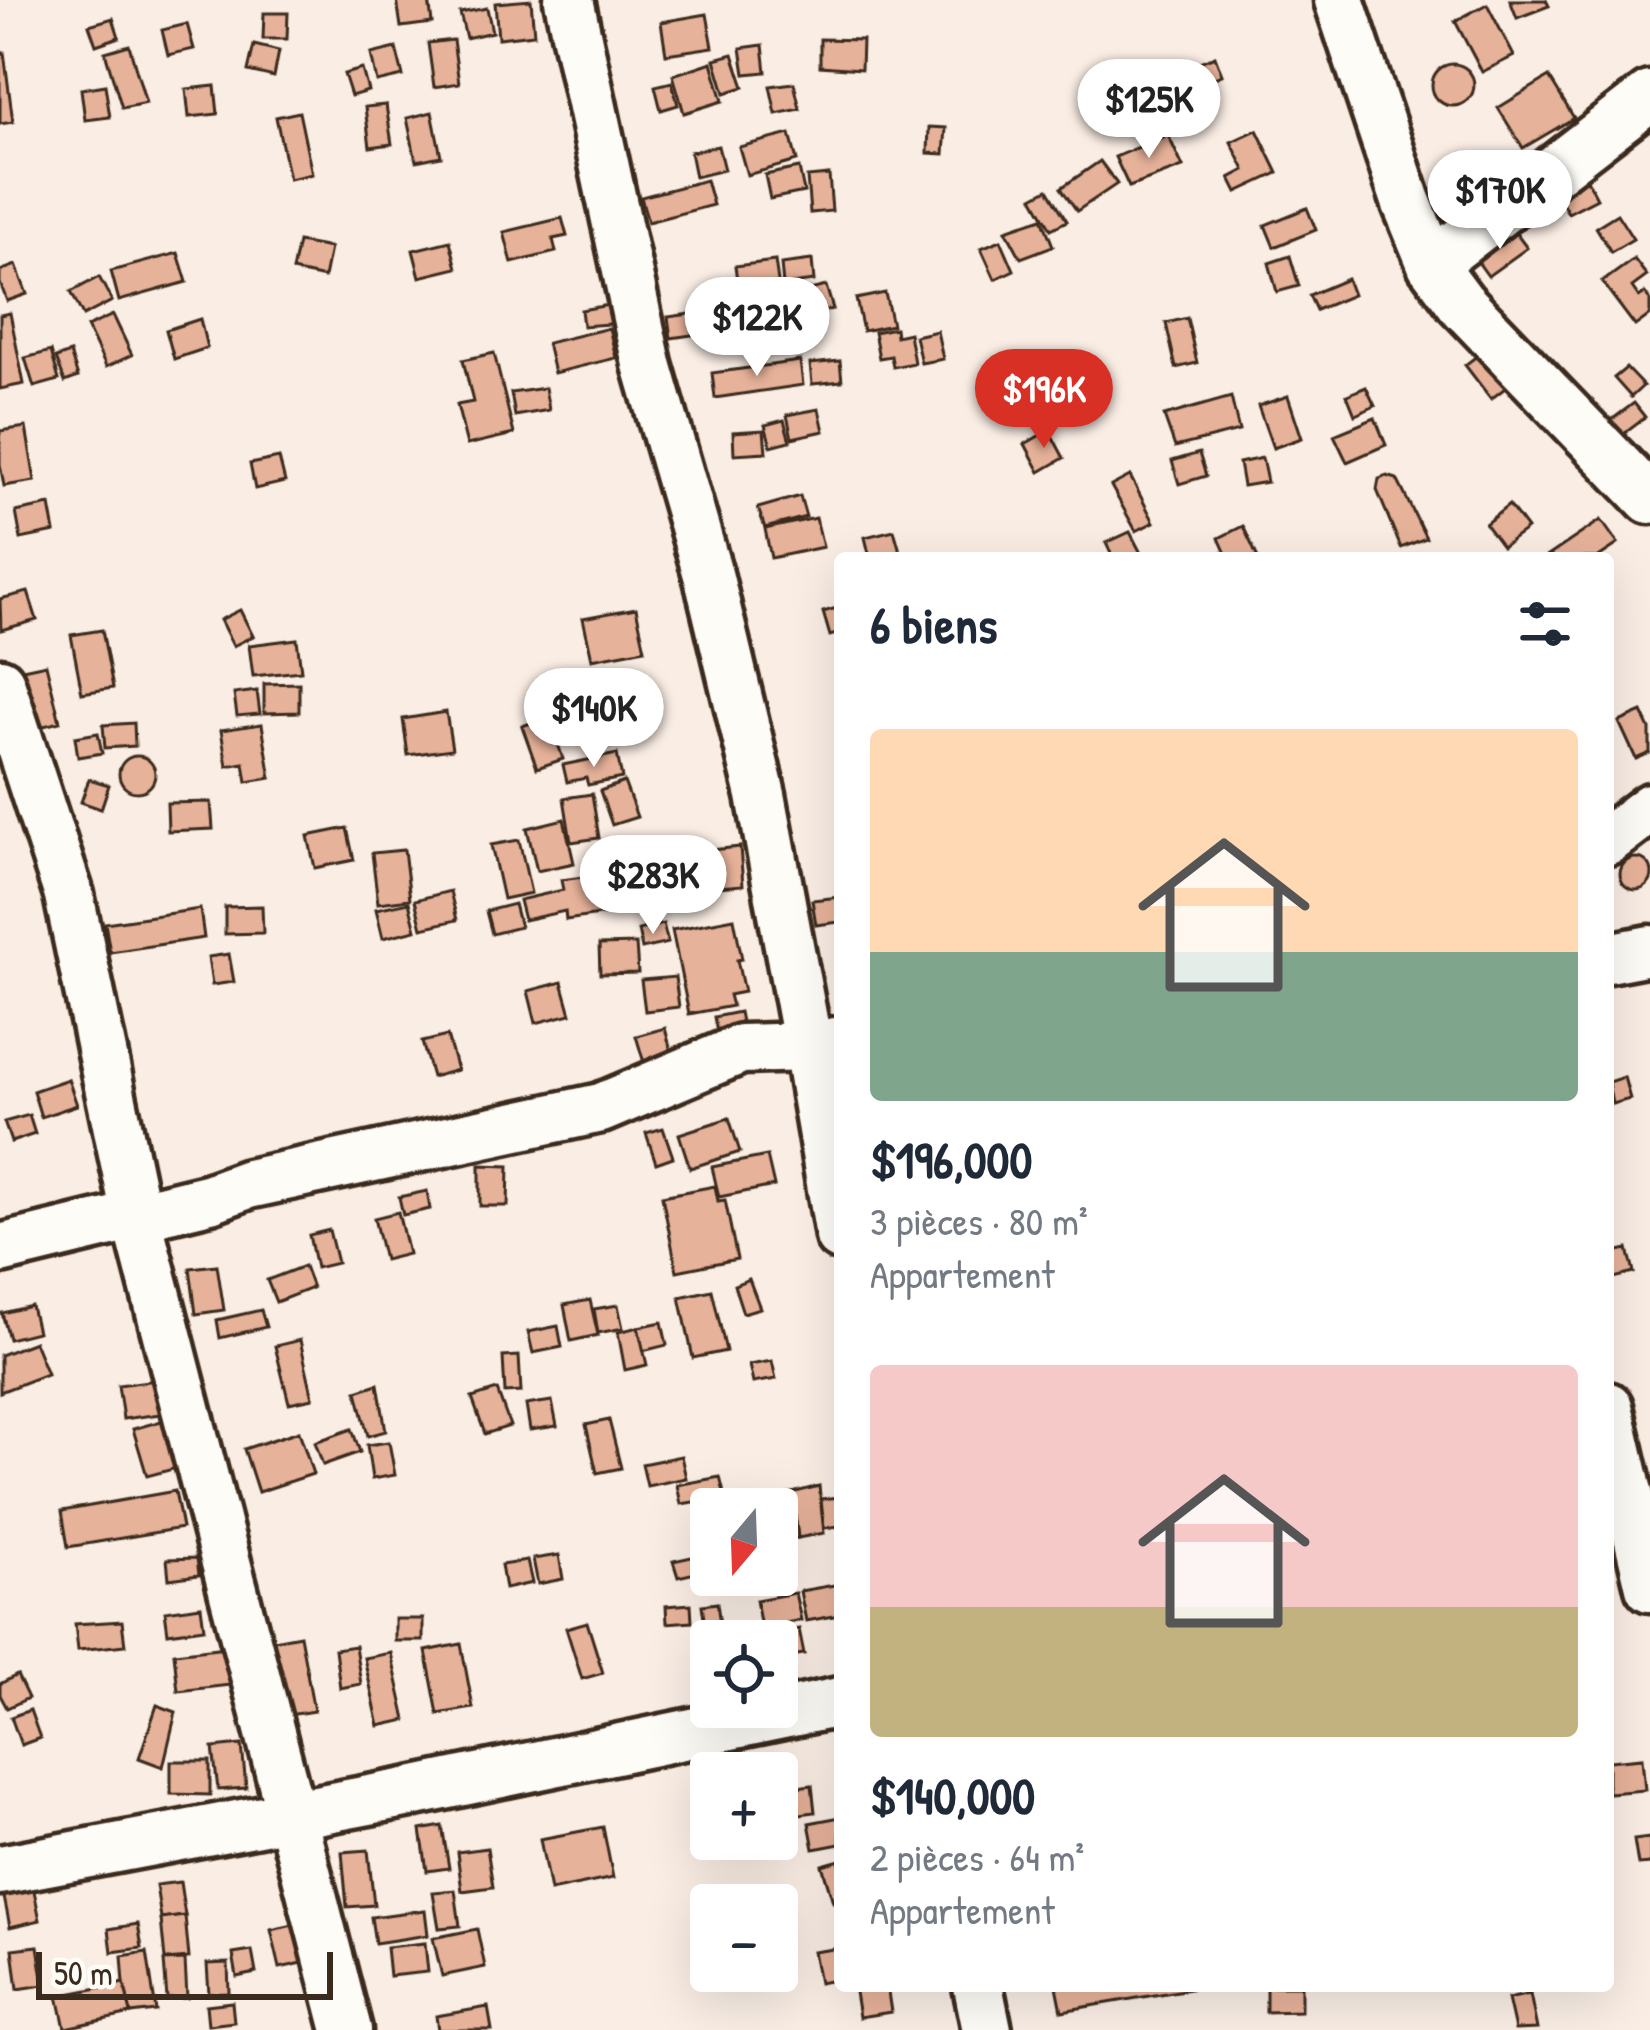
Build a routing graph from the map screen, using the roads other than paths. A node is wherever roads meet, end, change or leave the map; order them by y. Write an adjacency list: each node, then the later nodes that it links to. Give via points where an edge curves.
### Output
1 (569, 0): 11 (street, via 646,364 709,578)
2 (1340, 0): 4 (street)
3 (1650, 96): 4 (street)
4 (1432, 264): 5 (street)
5 (1650, 499)
6 (0, 683): 13 (street, via 69,895)
7 (1650, 808): 8 (street)
8 (1614, 835)
9 (1650, 950): 10 (street)
10 (1614, 957)
11 (824, 1044): 12 (street); 13 (street, via 741,1049 601,1108)
12 (834, 1164)
13 (136, 1215): 14 (street); 18 (street)
14 (0, 1249)
15 (1614, 1433): 16 (street)
16 (1650, 1587)
17 (834, 1703): 18 (street)
18 (290, 1815): 19 (street); 21 (street)
19 (0, 1870)
20 (979, 1992): 22 (street)
21 (346, 2030)
22 (987, 2030)

